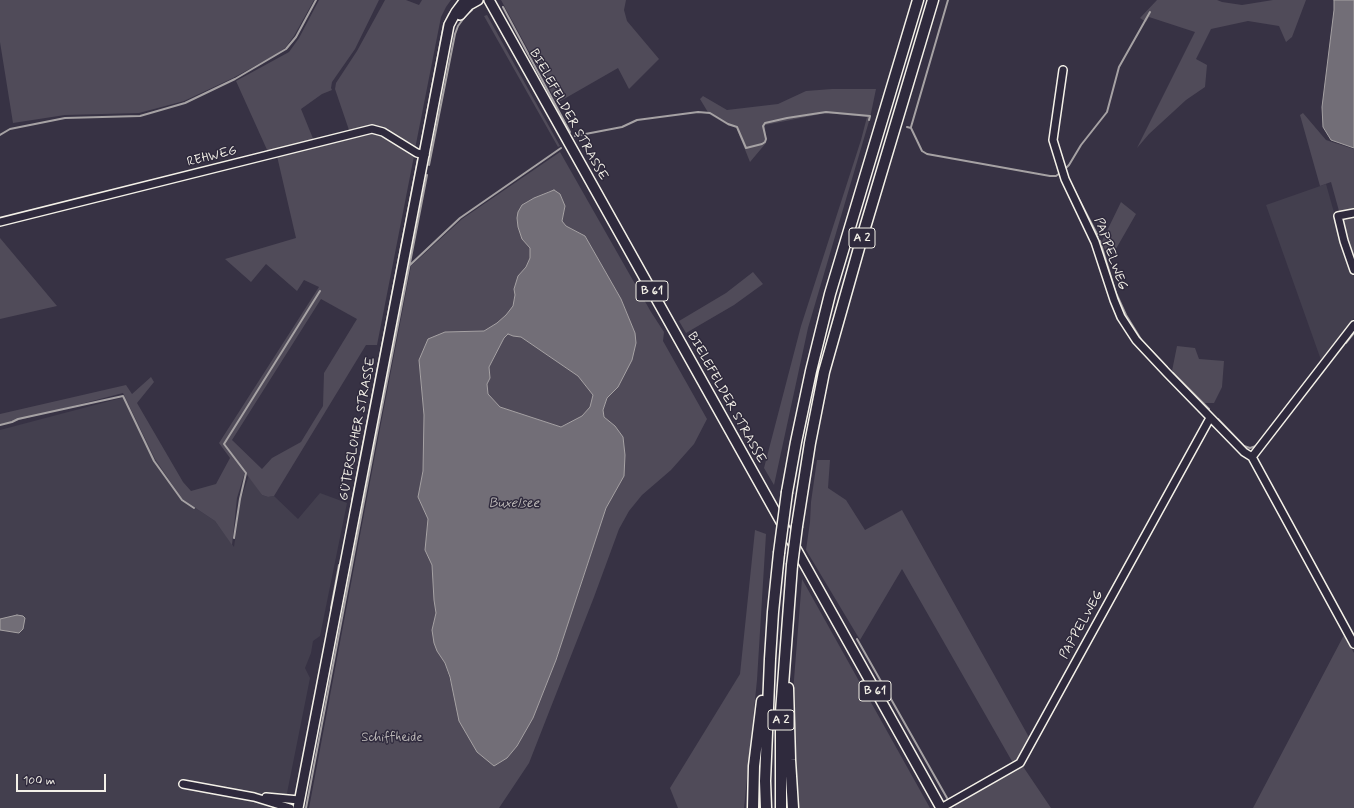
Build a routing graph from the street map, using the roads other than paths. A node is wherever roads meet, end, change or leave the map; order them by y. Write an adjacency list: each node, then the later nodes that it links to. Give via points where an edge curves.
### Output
1 (465, 0): 6 (main road, GÜTERSLOHER STRASSE, via 449,25)
2 (478, 0): 6 (main road, GÜTERSLOHER STRASSE, via 460,14 452,26)
3 (489, 0): 26 (main road, BIELEFELDER STRASSE / B 61)
4 (918, 0): 17 (highway, A 2, bridge, via 830,294 811,371 787,492)
5 (933, 0): 15 (highway, A 2, bridge, via 824,372 797,526)
6 (444, 54): 8 (main road, GÜTERSLOHER STRASSE)
7 (1063, 70): 13 (street, PAPPELWEG, via 1053,140 1064,179 1095,242 1116,306 1136,340)
8 (425, 155): 10 (street, REHWEG, via 417,153 384,132 372,130); 20 (main road, GÜTERSLOHER STRASSE)
9 (1354, 213): 11 (street, via 1338,216)
10 (0, 222)
11 (1354, 270)
12 (1354, 325): 14 (street)
13 (1210, 418): 14 (street, PAPPELWEG); 26 (street, PAPPELWEG, via 1020,763)
14 (1252, 457): 16 (street, PAPPELWEG)
15 (786, 632): 24 (highway, A 2, via 781,712); 25 (highway)
16 (1354, 644)
17 (770, 660): 22 (highway, via 759,720); 23 (highway, A 2)
18 (183, 784): 19 (street)
19 (254, 797): 20 (street); 21 (street)
20 (298, 804)
21 (290, 808)
22 (753, 808)
23 (766, 808)
24 (780, 808)
25 (793, 808)
26 (941, 808)

